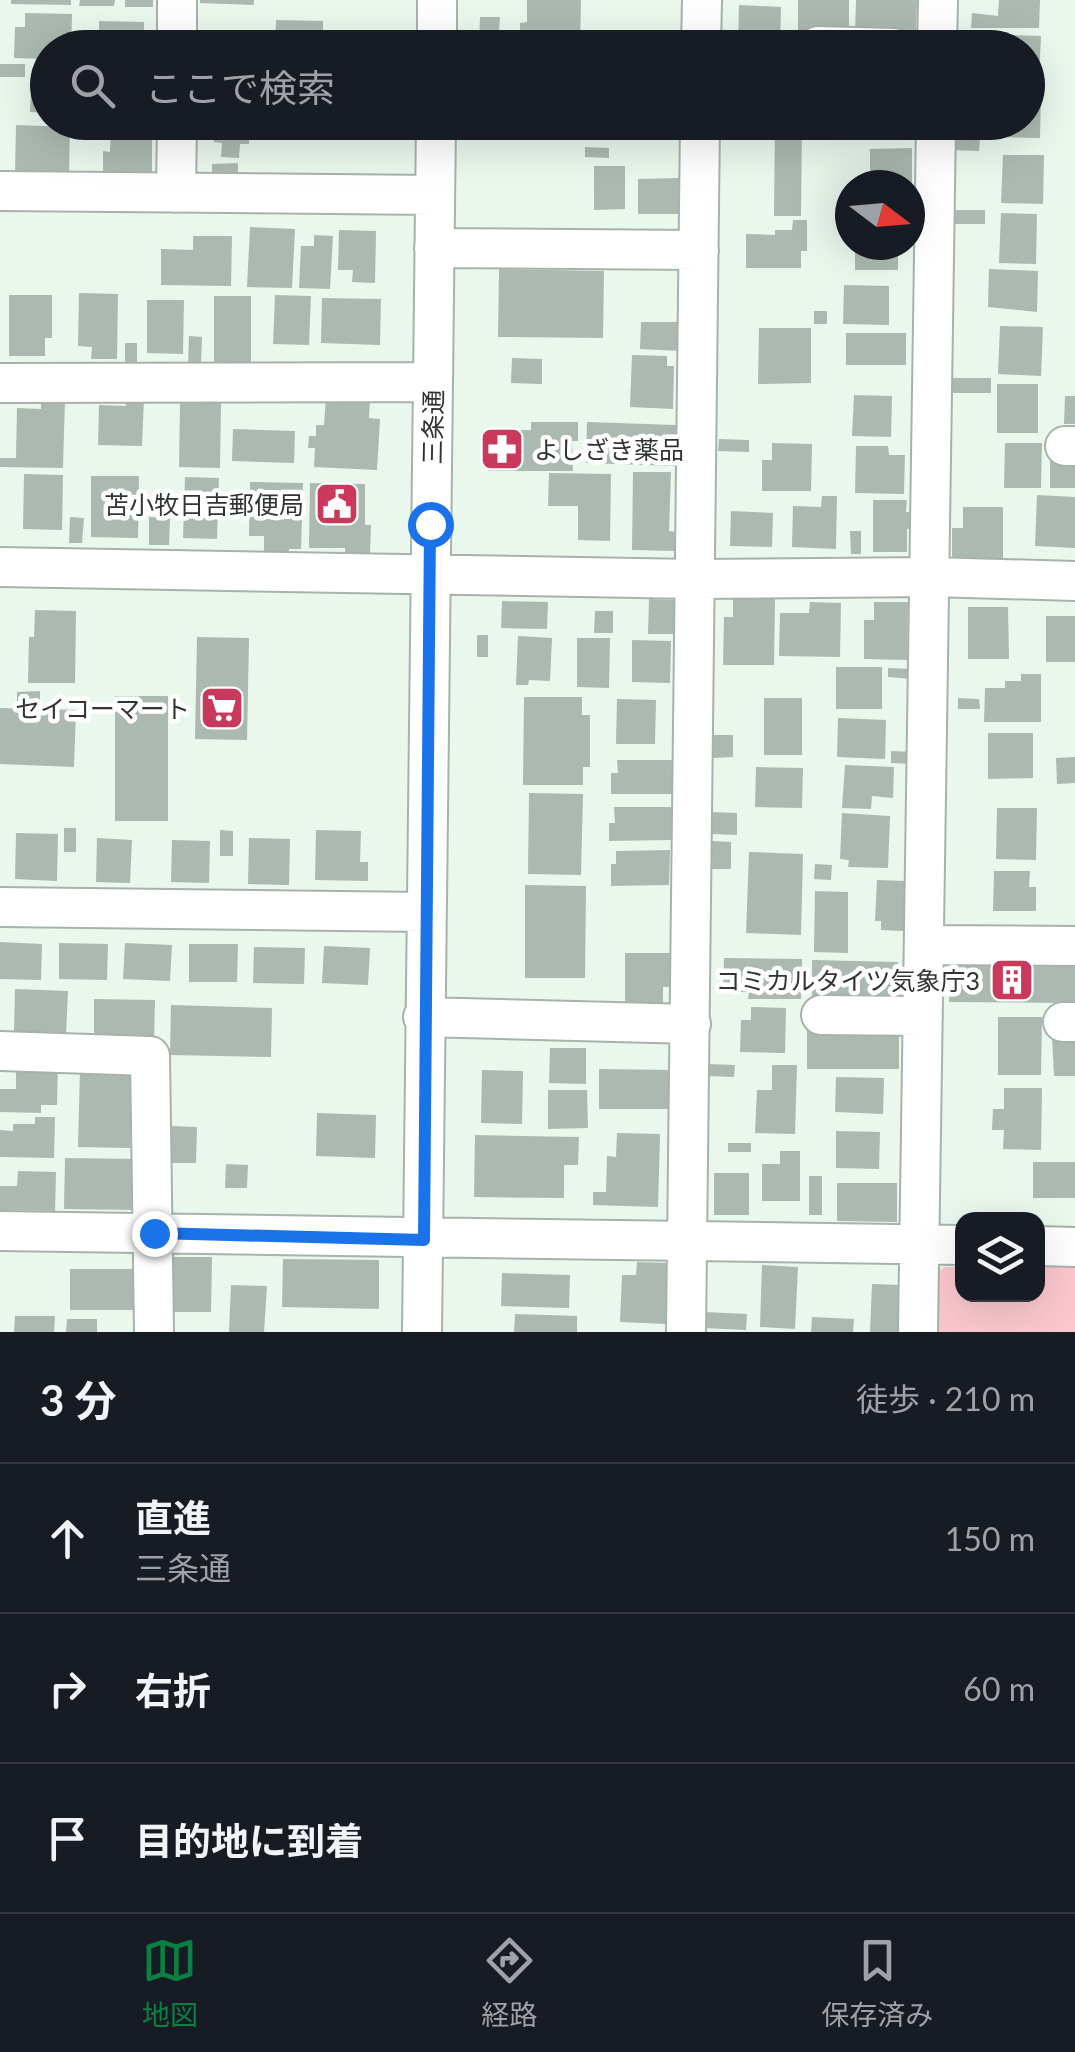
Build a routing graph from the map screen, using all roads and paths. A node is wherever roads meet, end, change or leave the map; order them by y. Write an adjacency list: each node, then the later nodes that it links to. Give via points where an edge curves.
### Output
1 (177, 0): 5 (street)
2 (437, 0): 6 (street)
3 (702, 0): 7 (street)
4 (938, 0): 8 (street)
5 (177, 30)
6 (436, 30)
7 (702, 30)
8 (937, 30)
9 (176, 140): 14 (street)
10 (436, 140): 15 (street, 三条通)
11 (700, 140): 17 (street)
12 (936, 140): 22 (street)
13 (0, 191): 14 (street)
14 (176, 194): 15 (street)
15 (436, 196): 16 (street, 三条通)
16 (434, 248): 17 (street); 18 (street, 三条通)
17 (699, 250): 23 (street)
18 (432, 382): 19 (street); 21 (street, 三条通)
19 (0, 384)
20 (0, 566): 21 (street)
21 (430, 574): 23 (street); 26 (street, 三条通)
22 (931, 578): 23 (street); 24 (street); 27 (street)
23 (696, 579): 32 (street)
24 (1075, 581)
25 (0, 906): 26 (street)
26 (426, 912): 31 (street, 三条通)
27 (924, 945): 28 (street); 30 (street)
28 (1075, 946)
29 (821, 1016): 30 (street)
30 (922, 1016): 38 (street)
31 (424, 1018): 32 (street); 36 (street, 三条通)
32 (691, 1024): 37 (street)
33 (0, 1051): 35 (street, via 150,1056)
34 (0, 1232): 35 (street)
35 (154, 1233): 36 (street); 42 (street)
36 (424, 1240): 37 (street); 43 (street, 三条通)
37 (687, 1242): 38 (street); 44 (street)
38 (919, 1244): 39 (street); 45 (street)
39 (955, 1245)
40 (1045, 1246): 41 (street)
41 (1075, 1247)
42 (154, 1332)
43 (422, 1332)
44 (686, 1332)
45 (918, 1332)

